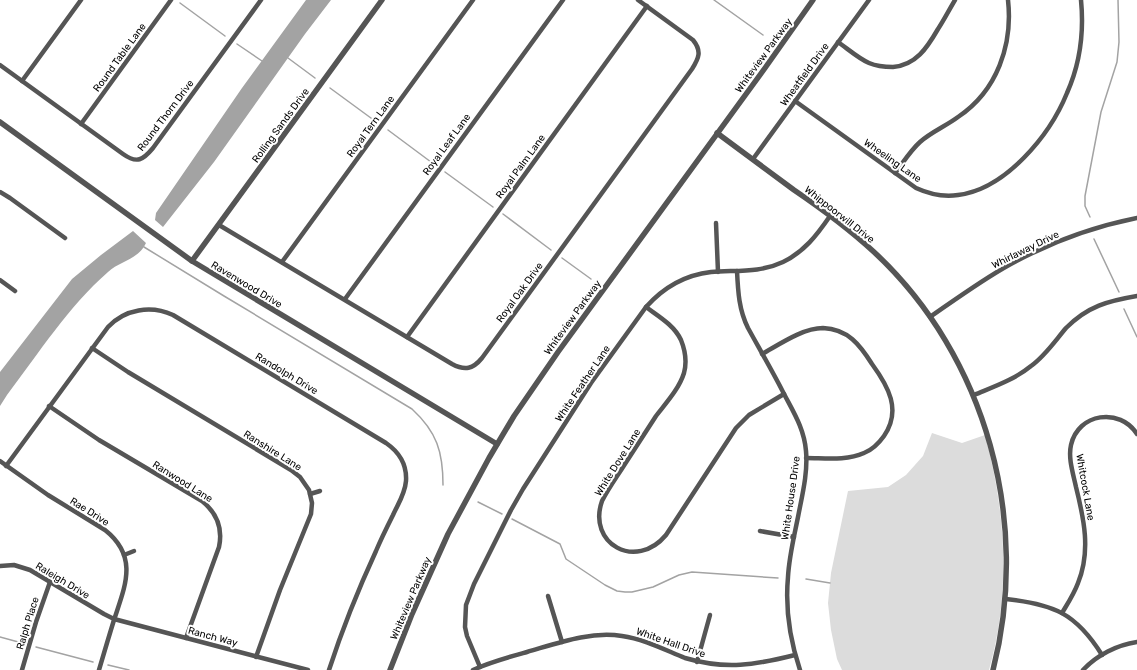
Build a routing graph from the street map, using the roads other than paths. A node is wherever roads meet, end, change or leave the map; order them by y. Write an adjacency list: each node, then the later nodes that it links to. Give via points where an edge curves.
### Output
1 (81, 0): 16 (street)
2 (171, 0): 19 (street, Round Table Lane)
3 (261, 0): 19 (street, Round Thorn Drive, via 153,148 143,158 137,160 127,157)
4 (382, 0): 27 (street, Rolling Sands Drive)
5 (473, 0): 30 (street, Royal Tern Lane)
6 (562, 0): 36 (street, Royal Leaf Lane)
7 (638, 0): 13 (street, Royal Oak Drive)
8 (813, 0): 20 (street, Whiteview Parkway)
9 (869, 0): 14 (street, Wheatfield Drive)
10 (955, 0): 14 (street, via 926,48 916,58 904,64 886,67 870,64)
11 (1008, 0): 22 (street, via 1008,39 1002,61 991,83 964,113 920,142)
12 (1081, 0): 22 (street, Wheeling Lane, via 1080,50 1068,92 1047,130 1018,163 984,187 954,196 925,192)
13 (647, 6): 39 (street, Royal Palm Lane); 39 (street, Royal Oak Drive, via 693,40 698,49 698,59 692,69 474,366 456,366)
14 (838, 42): 17 (street, Wheatfield Drive)
15 (0, 65): 16 (street, Round Thorn Drive)
16 (22, 81): 19 (street, Round Thorn Drive)
17 (796, 101): 21 (street, Wheatfield Drive); 22 (street, Wheeling Lane)
18 (0, 122): 29 (street, Ravenwood Drive)
19 (81, 124)
20 (717, 133): 21 (street, Whippoorwill Drive); 46 (street, Whiteview Parkway, via 554,358)
21 (753, 159): 24 (street, Whippoorwill Drive)
22 (896, 173)
23 (0, 192): 28 (street)
24 (830, 216): 31 (street, White Feather Lane, via 812,241 788,259 762,269); 38 (street, Whippoorwill Drive, via 849,229 875,253)
25 (1137, 218): 38 (street, Whirlaway Drive, via 1090,230 1041,248 999,271)
26 (716, 223): 32 (street)
27 (219, 224): 29 (street, Rolling Sands Drive); 30 (street, Royal Oak Drive)
28 (65, 238)
29 (192, 261): 46 (street, Ravenwood Drive)
30 (282, 262): 36 (street, Royal Oak Drive)
31 (737, 271): 32 (street, White Feather Lane); 41 (street, White House Drive, via 741,310)
32 (718, 272): 37 (street, White Feather Lane, via 696,275 676,283)
33 (0, 280): 34 (street)
34 (15, 291)
35 (1137, 296): 43 (street, via 1108,302 1088,311 1072,323 1039,360 1021,374)
36 (345, 299): 39 (street, Royal Oak Drive)
37 (646, 307): 42 (street, White Dove Lane, via 677,334 684,350 685,367 678,385 602,501 599,512 600,524 614,546 634,552 658,544 736,428 749,414); 70 (street, White Feather Lane, via 591,383 523,489 474,584 466,605 466,631)
38 (930, 317): 43 (street, Whippoorwill Drive, via 957,360)
39 (407, 337)
40 (92, 348): 44 (street, Randolph Drive); 51 (street, Ranshire Lane, via 291,470 303,480); 74 (street, Randolph Drive, via 111,324 126,314 148,309 170,313 386,443 397,453 406,472 404,491 361,584)
41 (762, 354): 42 (street, White House Drive); 47 (street, via 810,330 836,330 861,347 888,390 892,408 891,422 873,448 849,457)
42 (784, 394): 47 (street, White House Drive, via 800,425)
43 (974, 395): 59 (street, Whippoorwill Drive, via 993,452 1002,496 1007,555)
44 (50, 406): 49 (street, Randolph Drive); 63 (street, Ranwood Lane, via 99,440 202,501 214,513 221,533 219,547)
45 (1137, 434): 60 (street, Whitcock Lane, via 1129,424 1120,419 1100,417 1082,425 1072,440 1071,460 1084,527 1085,550 1079,582)
46 (497, 444): 75 (street, Whiteview Parkway, via 439,552)
47 (806, 458): 53 (street, White House Drive, via 806,473)
48 (0, 461): 49 (street, Rae Drive)
49 (6, 466): 55 (street, Rae Drive, via 109,533)
50 (320, 490): 51 (street)
51 (310, 494): 68 (street, Ranshire Lane, via 310,518)
52 (760, 531): 53 (street)
53 (794, 537): 66 (street, White House Drive, via 788,570 787,600)
54 (134, 551): 55 (street)
55 (124, 555): 62 (street, Rae Drive, via 127,580)
56 (0, 566): 57 (street, Raleigh Drive, via 22,567)
57 (50, 582): 62 (street, Raleigh Drive); 71 (street, Ralph Place)
58 (548, 596): 64 (street)
59 (1006, 599): 60 (street, via 1036,603); 78 (street, Whippoorwill Drive)
60 (1062, 613): 67 (street, via 1082,628)
61 (710, 615): 69 (street)
62 (114, 619): 63 (street, Ranch Way); 72 (street, Rae Drive)
63 (186, 638): 68 (street, Ranch Way)
64 (562, 642): 69 (street, White Hall Drive, via 590,636 623,636); 70 (street, White Hall Drive)
65 (1137, 642): 67 (street, via 1120,646)
66 (795, 655): 69 (street, White Hall Drive, via 739,666); 77 (street, White House Drive)
67 (1102, 655): 79 (street)
68 (256, 657): 73 (street, Ranch Way)
69 (697, 662)
70 (480, 667): 76 (street, White Hall Drive)
71 (22, 670)
72 (99, 670)
73 (308, 670)
74 (328, 670)
75 (390, 670)
76 (473, 670)
77 (800, 670)
78 (993, 670)
79 (1084, 670)

